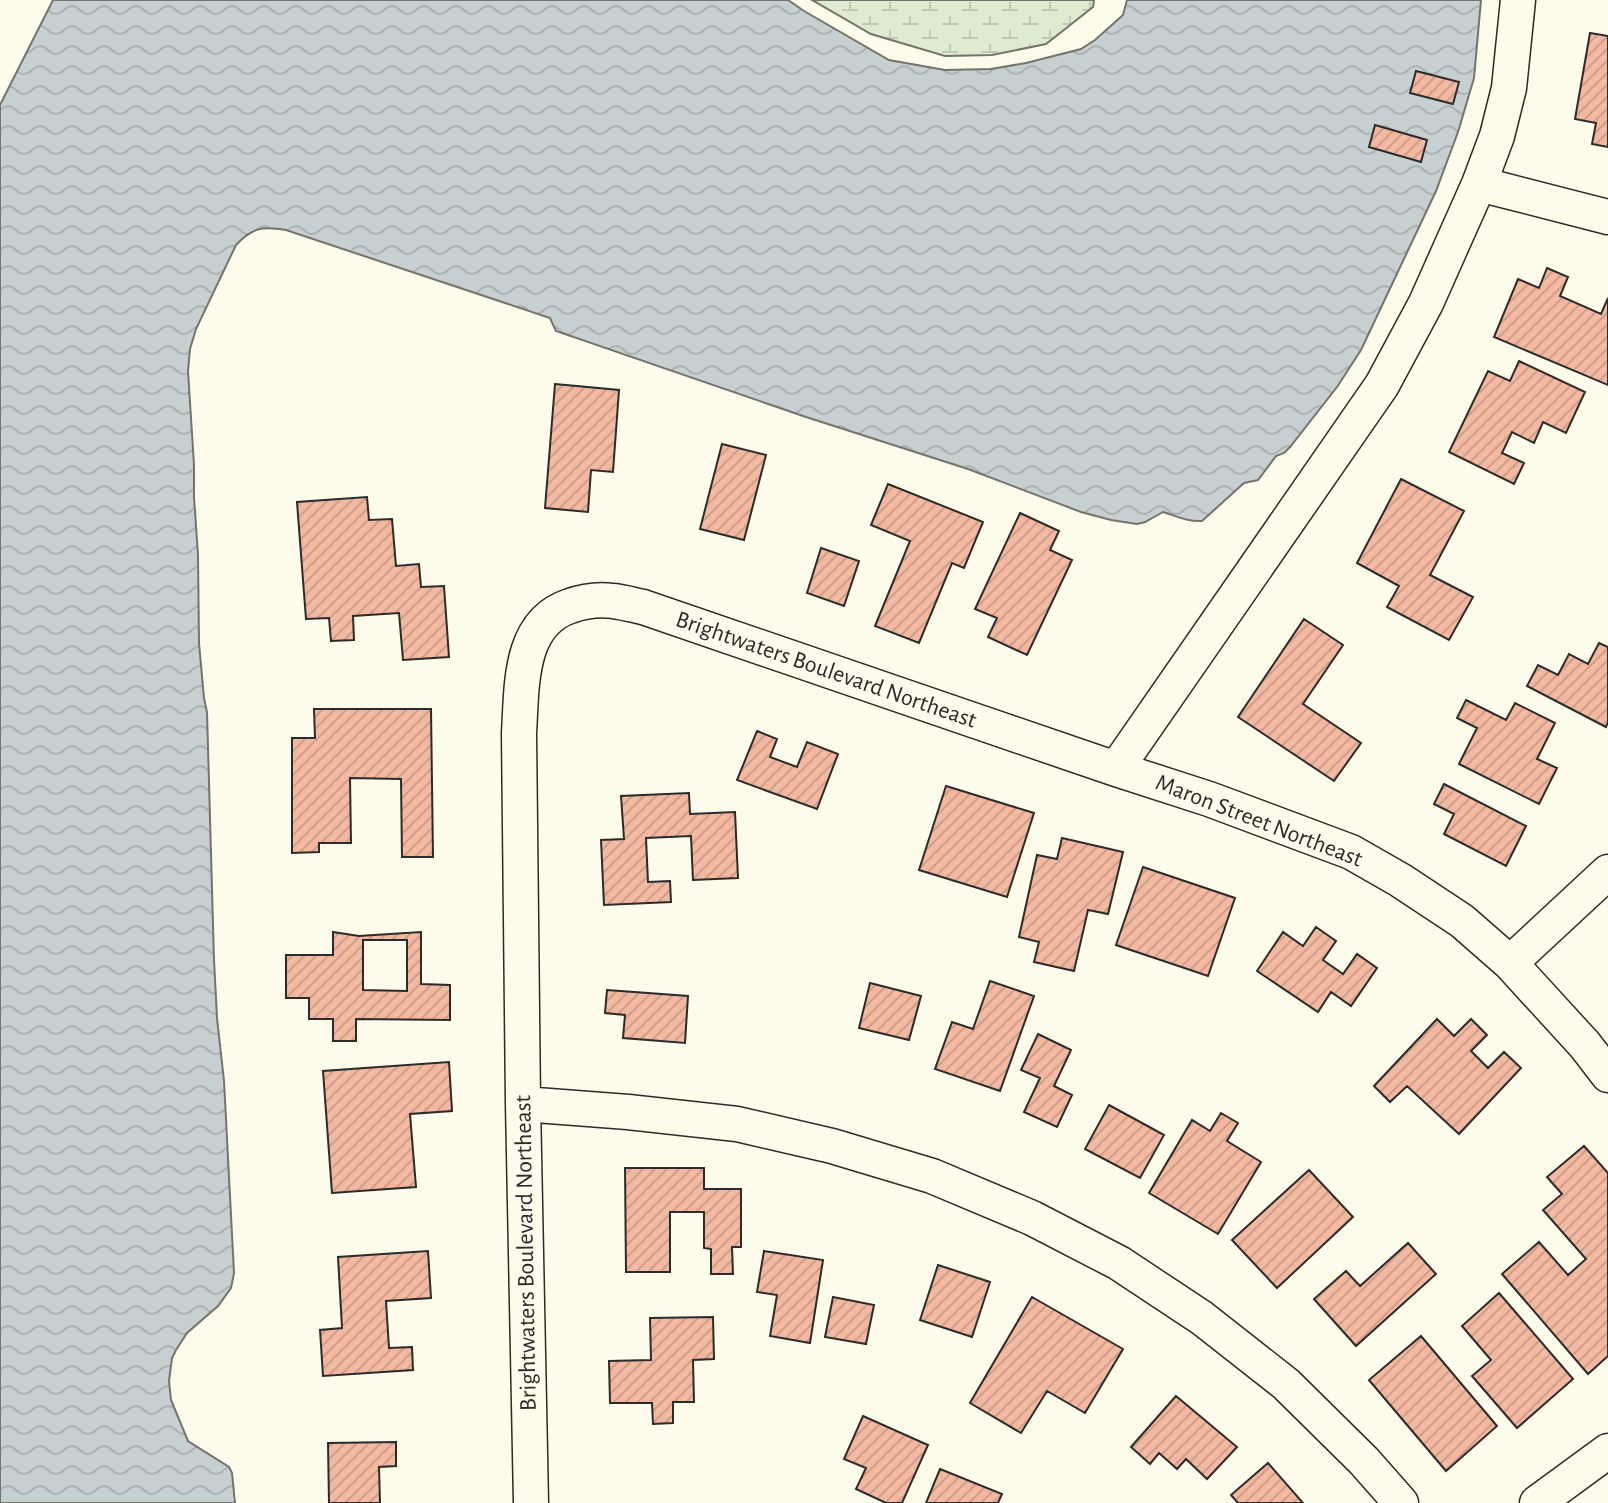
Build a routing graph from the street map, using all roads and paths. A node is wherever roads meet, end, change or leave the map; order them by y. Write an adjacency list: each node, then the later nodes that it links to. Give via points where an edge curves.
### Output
1 (1518, 0): 2 (street, via 1509,88)
2 (1479, 184): 3 (street); 4 (street, via 1382,385)
3 (1608, 217)
4 (1116, 769): 6 (street, Maron Street Northeast, via 1351,852 1462,921); 8 (street, Brightwaters Boulevard Northeast, via 643,607 611,600 559,609 531,640 523,675)
5 (1608, 872): 6 (street)
6 (1510, 963): 7 (street, Maron Street Northeast)
7 (1608, 1075)
8 (523, 1104): 10 (street, Brightwaters Boulevard Northeast); 11 (street, via 764,1130 932,1176 1032,1218 1119,1263 1202,1318 1286,1384)
9 (1608, 1451): 12 (street)
10 (531, 1503)
11 (1401, 1503)
12 (1537, 1503)

